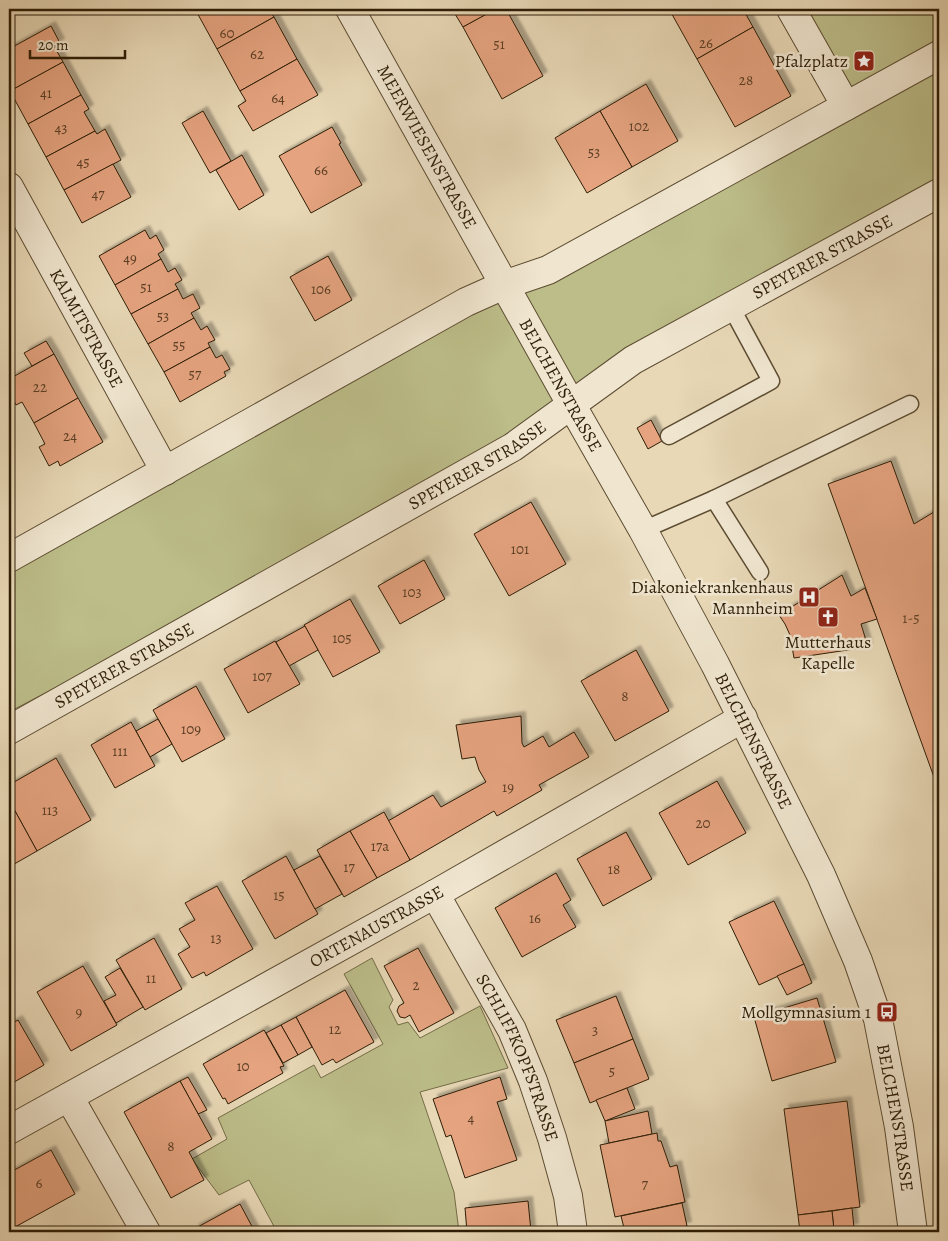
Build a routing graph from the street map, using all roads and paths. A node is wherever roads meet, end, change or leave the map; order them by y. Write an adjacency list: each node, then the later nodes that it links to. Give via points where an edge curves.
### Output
1 (350, 9): 7 (street, MEERWIESENSTRASSE)
2 (791, 9): 4 (street)
3 (939, 55): 4 (street)
4 (846, 106): 7 (street, via 548,270)
5 (9, 187): 12 (street, KALMITSTRASSE)
6 (939, 193): 8 (street, SPEYERER STRASSE)
7 (504, 285): 9 (street, BELCHENSTRASSE); 12 (street, via 466,302)
8 (731, 307): 9 (street, SPEYERER STRASSE, via 633,360); 11 (lane, via 771,381)
9 (571, 404): 14 (street, BELCHENSTRASSE); 18 (street, SPEYERER STRASSE, via 513,447)
10 (910, 404): 13 (lane)
11 (669, 436)
12 (165, 471): 15 (street)
13 (714, 499): 14 (lane); 16 (lane)
14 (643, 530): 17 (street, BELCHENSTRASSE)
15 (9, 558)
16 (760, 572)
17 (742, 718): 19 (street, ORTENAUSTRASSE); 24 (street, BELCHENSTRASSE, via 821,875 858,961 878,1019 899,1128)
18 (9, 730)
19 (435, 894): 20 (street, ORTENAUSTRASSE); 23 (street, SCHLIFFKOPFSTRASSE, via 512,1030 533,1080 568,1196)
20 (69, 1097): 21 (street, ORTENAUSTRASSE); 22 (street)
21 (9, 1130)
22 (146, 1232)
23 (573, 1232)
24 (913, 1232)

